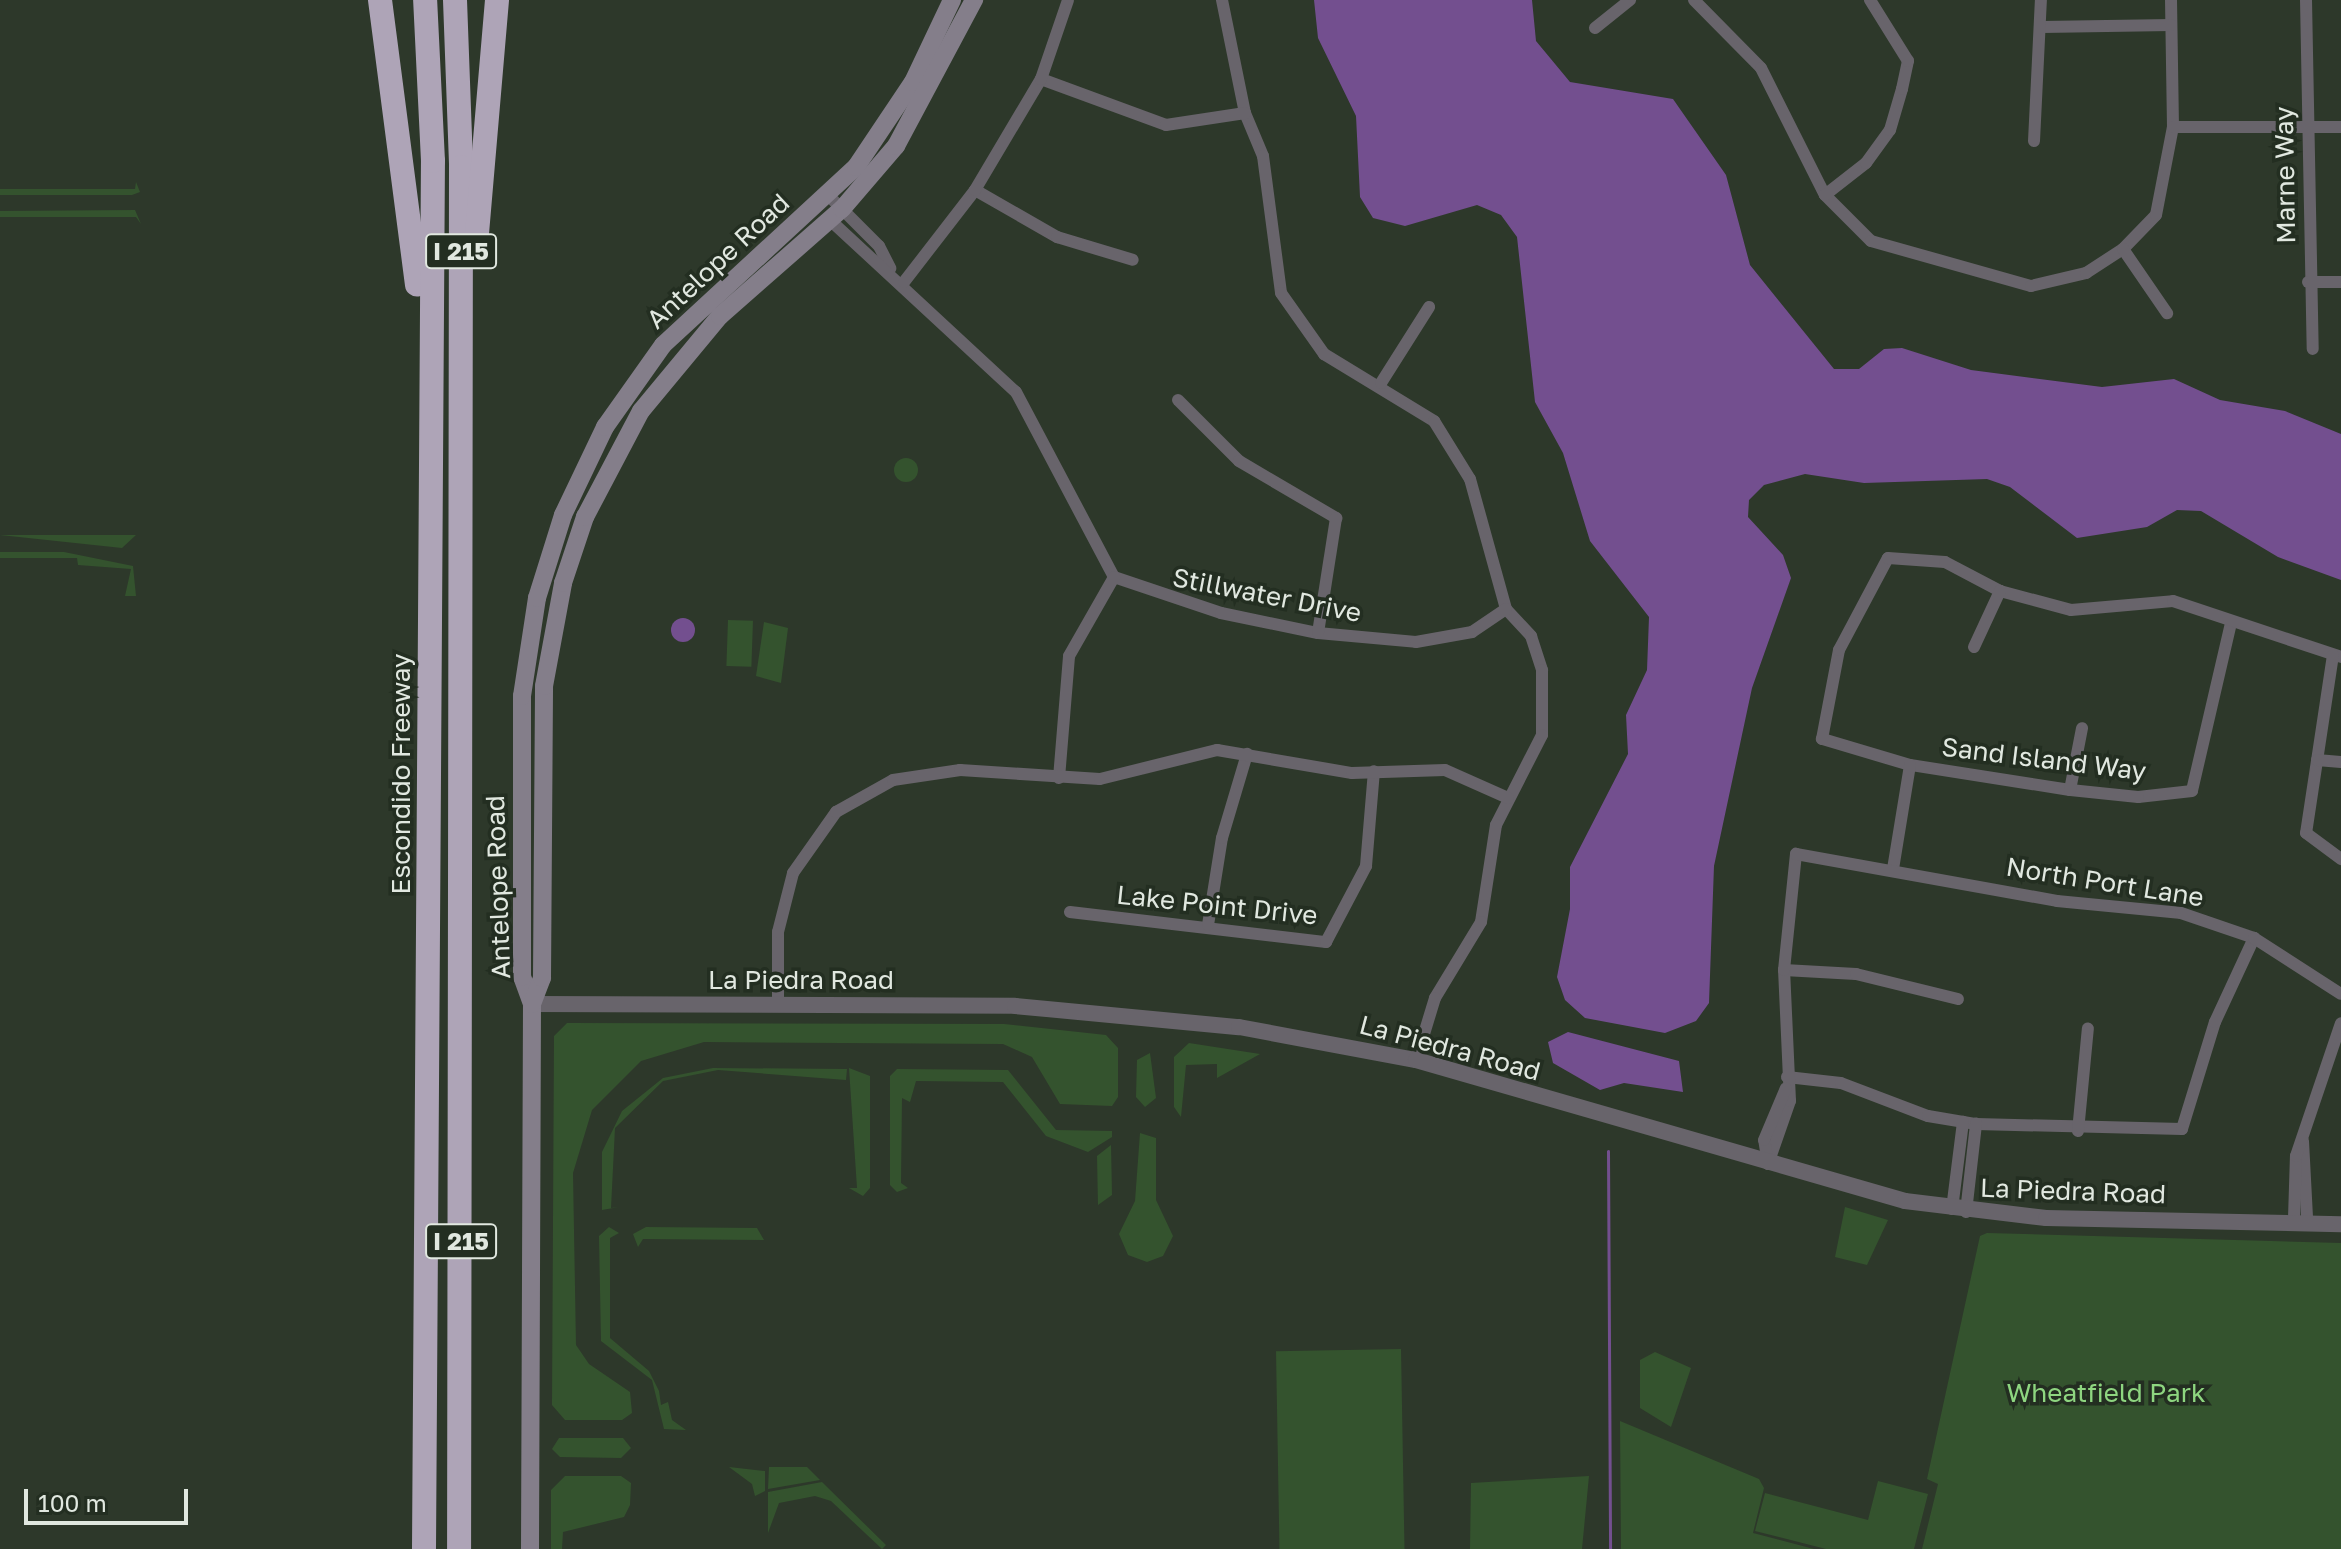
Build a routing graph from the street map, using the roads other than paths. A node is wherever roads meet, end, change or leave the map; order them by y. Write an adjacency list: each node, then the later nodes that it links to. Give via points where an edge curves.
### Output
1 (380, 0): 38 (highway, via 406,160 419,440)
2 (425, 0): 38 (highway, Escondido Freeway / I 215, via 433,161)
3 (455, 0): 39 (highway, I 215)
4 (497, 0): 39 (highway, via 474,282 471,471)
5 (952, 0): 25 (main road, Antelope Road, via 913,82)
6 (974, 0): 27 (main road, Antelope Road, via 922,106)
7 (1068, 0): 18 (street)
8 (1222, 0): 19 (street)
9 (1630, 0): 17 (street)
10 (1694, 0): 26 (street, via 1761,68)
11 (1870, 0): 26 (street, via 1908,61 1902,89 1890,130 1866,163)
12 (2041, 0): 16 (street)
13 (2171, 0): 15 (street)
14 (2306, 0): 20 (street, Marne Way)
15 (2171, 25): 16 (street); 21 (street)
16 (2042, 27): 23 (street)
17 (1595, 28)
18 (1041, 79): 19 (street, via 1166,125); 24 (street)
19 (1245, 113): 36 (street, via 1263,156 1281,293 1324,354)
20 (2306, 125): 21 (street); 22 (street); 31 (street, Marne Way)
21 (2173, 127): 28 (street, via 2156,215)
22 (2341, 127)
23 (2034, 141)
24 (975, 190): 29 (street, via 1057,237); 30 (street)
25 (828, 195): 27 (street); 65 (main road, Antelope Road, via 663,345 592,451 552,545 522,696 522,977)
26 (1825, 195): 28 (street, via 1871,241 2031,286 2086,273)
27 (836, 214): 30 (street); 65 (main road, Antelope Road, via 741,296 668,374 622,441 574,545 544,686 542,978)
28 (2123, 249): 34 (street)
29 (1133, 260)
30 (904, 282): 40 (street, via 929,314 1016,392)
31 (2308, 282): 32 (street); 35 (street, Marne Way)
32 (2341, 282)
33 (1429, 307): 36 (street)
34 (2167, 313)
35 (2313, 349)
36 (1381, 383): 42 (street, via 1434,421 1470,479)
37 (1178, 400): 44 (street, via 1239,461 1336,518)
38 (431, 482): 76 (highway, Escondido Freeway / I 215)
39 (460, 502): 77 (highway, I 215)
40 (1114, 577): 44 (street, Stillwater Drive, via 1158,596); 53 (street, via 1069,656)
41 (2000, 591): 43 (street, via 2071,610 2173,601); 45 (street); 51 (street, Sand Island Way, via 1945,562 1888,558 1839,650 1822,739)
42 (1506, 609): 44 (street, Stillwater Drive, via 1472,632 1416,642); 55 (street, via 1531,636 1545,704 1542,735)
43 (2231, 623): 46 (street); 54 (street, Sand Island Way, via 2192,791 2138,797)
44 (1318, 633)
45 (1974, 647)
46 (2337, 656): 49 (street)
47 (2082, 728): 54 (street)
48 (1247, 754): 52 (street); 53 (street, via 1193,753 1133,774); 59 (street, via 1222,838)
49 (2317, 760): 50 (street); 56 (street, via 2306,833)
50 (2341, 762)
51 (1910, 765): 54 (street, Sand Island Way); 57 (street)
52 (1374, 771): 55 (street, via 1445,770); 59 (street, Lake Point Drive, via 1366,866 1326,942)
53 (1059, 778): 64 (street, via 927,771 893,780 836,812 813,839 783,902)
54 (2070, 790)
55 (1508, 798): 68 (street, via 1491,848 1481,922 1435,998)
56 (2341, 859)
57 (1893, 869): 60 (street, North Port Lane, via 2057,901 2181,913); 61 (street, North Port Lane, via 1796,854)
58 (1070, 912): 59 (street, Lake Point Drive)
59 (1208, 925)
60 (2254, 938): 62 (street, North Port Lane); 71 (street, via 2215,1022 2182,1129)
61 (1784, 970): 63 (street, via 1856,974); 69 (street)
62 (2341, 994)
63 (1958, 999)
64 (778, 1003): 65 (street, La Piedra Road); 68 (street, La Piedra Road, via 1086,1010 1300,1035)
65 (532, 1004): 78 (main road, Antelope Road)
66 (2341, 1023): 74 (street, via 2309,1101)
67 (2088, 1028): 71 (street)
68 (1416, 1060): 72 (street, La Piedra Road)
69 (1786, 1082): 70 (street, via 1841,1083); 72 (street, via 1790,1101)
70 (1969, 1123): 71 (street); 73 (street)
71 (2078, 1131)
72 (1768, 1164): 73 (street, La Piedra Road)
73 (1959, 1210): 74 (street, La Piedra Road)
74 (2300, 1218): 75 (street, La Piedra Road)
75 (2341, 1224)
76 (424, 1549)
77 (459, 1549)
78 (530, 1549)

